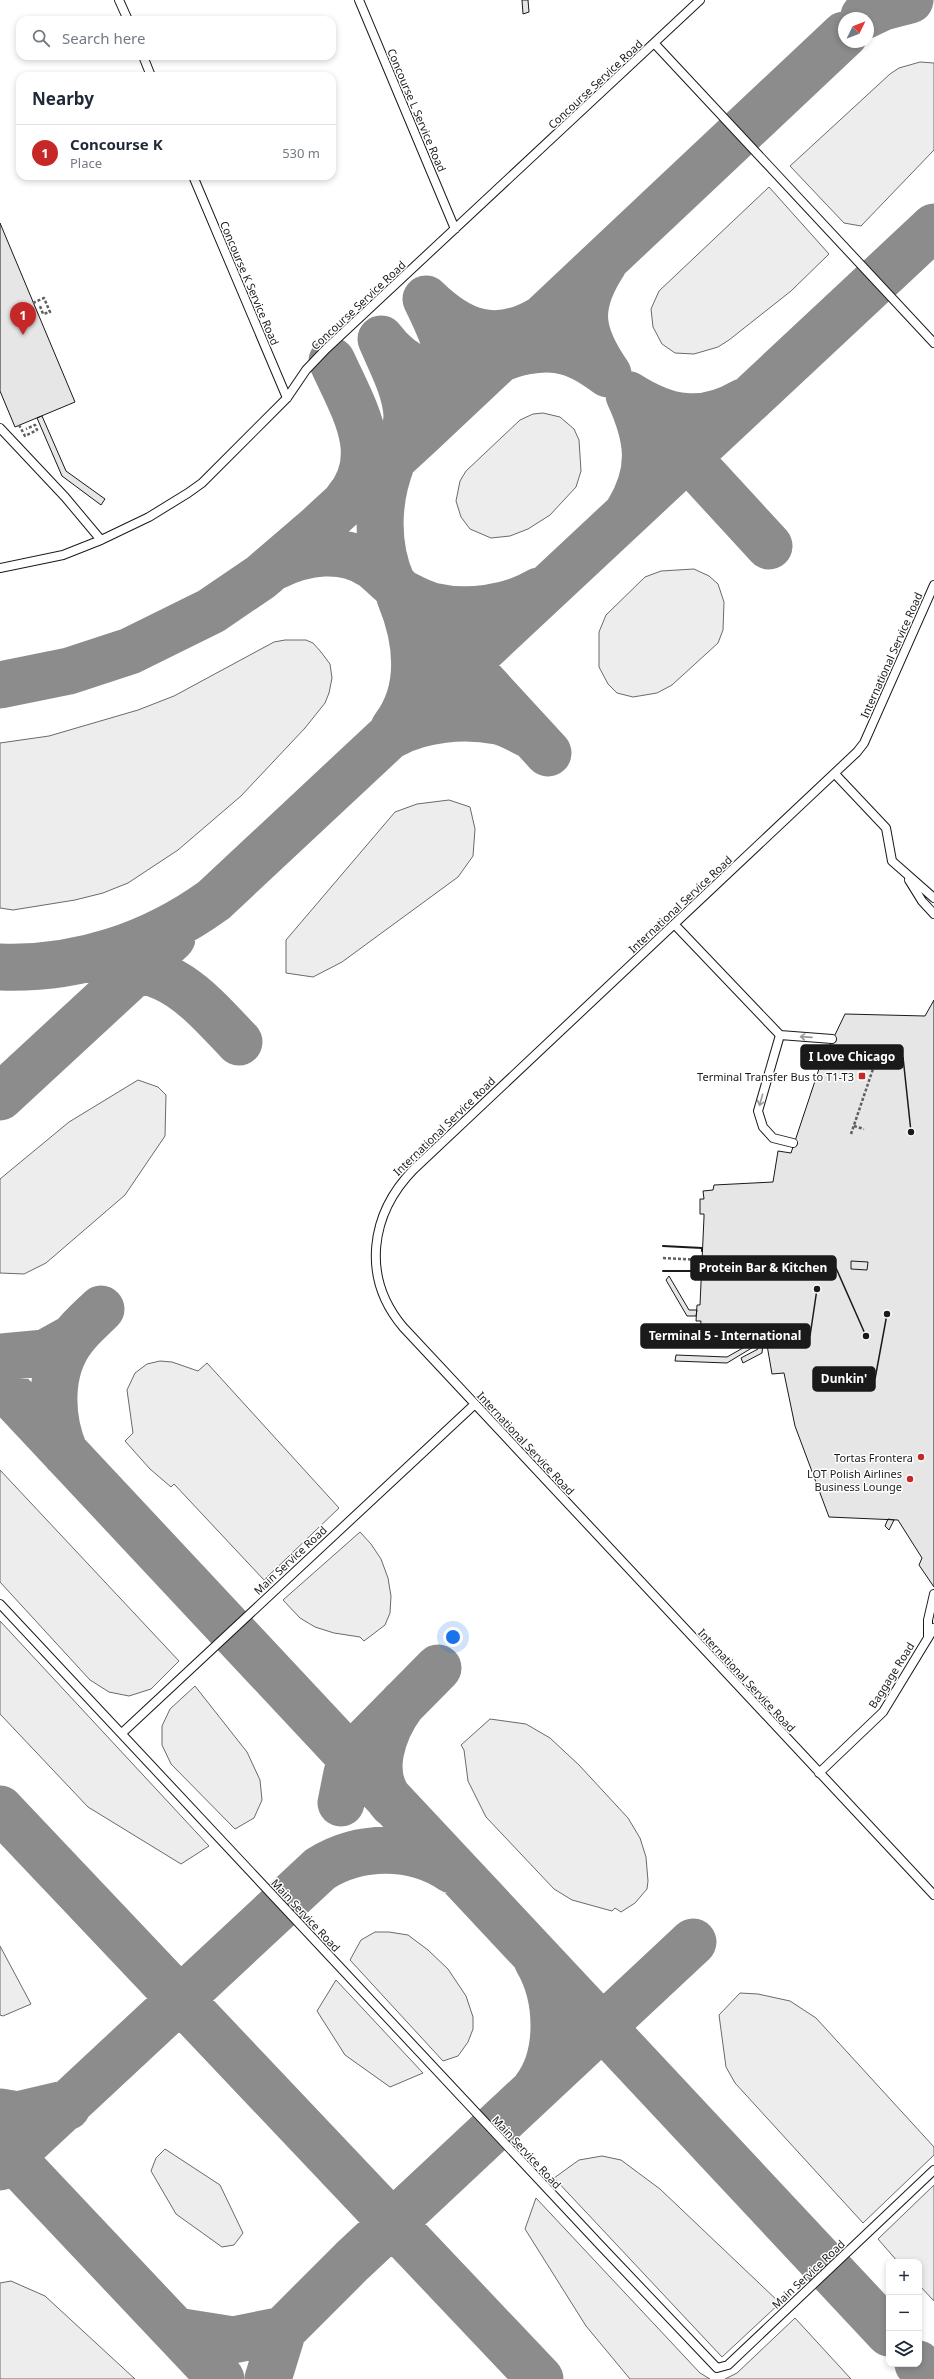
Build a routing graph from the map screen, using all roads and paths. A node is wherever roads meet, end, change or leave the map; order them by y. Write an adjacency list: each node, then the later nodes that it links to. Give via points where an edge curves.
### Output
1 (119, 0): 4 (lane)
2 (359, 0): 9 (lane, Concourse L Service Road)
3 (700, 0): 5 (lane, Concourse Service Road)
4 (126, 16)
5 (654, 43): 9 (lane, Concourse Service Road); 12 (lane)
6 (145, 60): 7 (lane)
7 (149, 72)
8 (195, 180): 13 (lane, Concourse K Service Road)
9 (454, 229): 13 (lane, Concourse Service Road, via 326,349 306,370)
10 (33, 303): 11 (path, via 44,298 50,312 43,314)
11 (40, 306)
12 (934, 343)
13 (287, 398): 17 (lane, Concourse Service Road, via 202,483 149,517)
14 (19, 425): 16 (path, via 25,436 38,430 35,425)
15 (0, 428): 17 (lane, via 66,497)
16 (26, 429)
17 (101, 540): 18 (lane, Concourse Service Road, via 63,555)
18 (0, 568)
19 (934, 585): 20 (lane, International Service Road, via 864,743)
20 (835, 774): 21 (lane, via 886,828 892,861); 24 (lane, International Service Road)
21 (905, 875): 22 (lane); 23 (lane)
22 (934, 898)
23 (934, 914)
24 (675, 925): 25 (lane); 34 (lane, International Service Road, via 414,1169 398,1185 381,1218 376,1236 376,1253 384,1297 393,1316)
25 (780, 1035): 26 (lane, one-way to 25); 31 (lane, one-way to 31, via 758,1110 763,1127 773,1138)
26 (832, 1039)
27 (862, 1061): 28 (path, via 874,1066)
28 (854, 1126): 29 (path); 30 (path)
29 (864, 1129)
30 (851, 1134)
31 (793, 1143)
32 (663, 1258): 33 (path)
33 (702, 1260)
34 (475, 1404): 39 (lane, Main Service Road); 40 (lane, International Service Road)
35 (934, 1594): 38 (lane, Baggage Road, via 928,1620)
36 (0, 1604): 39 (lane, Main Service Road)
37 (934, 1628): 38 (lane, Baggage Road)
38 (928, 1636): 40 (lane, Baggage Road, via 883,1712)
39 (122, 1733): 42 (lane, Main Service Road, via 718,2368 728,2365)
40 (819, 1773): 41 (lane, International Service Road)
41 (934, 1895)
42 (934, 2170)

